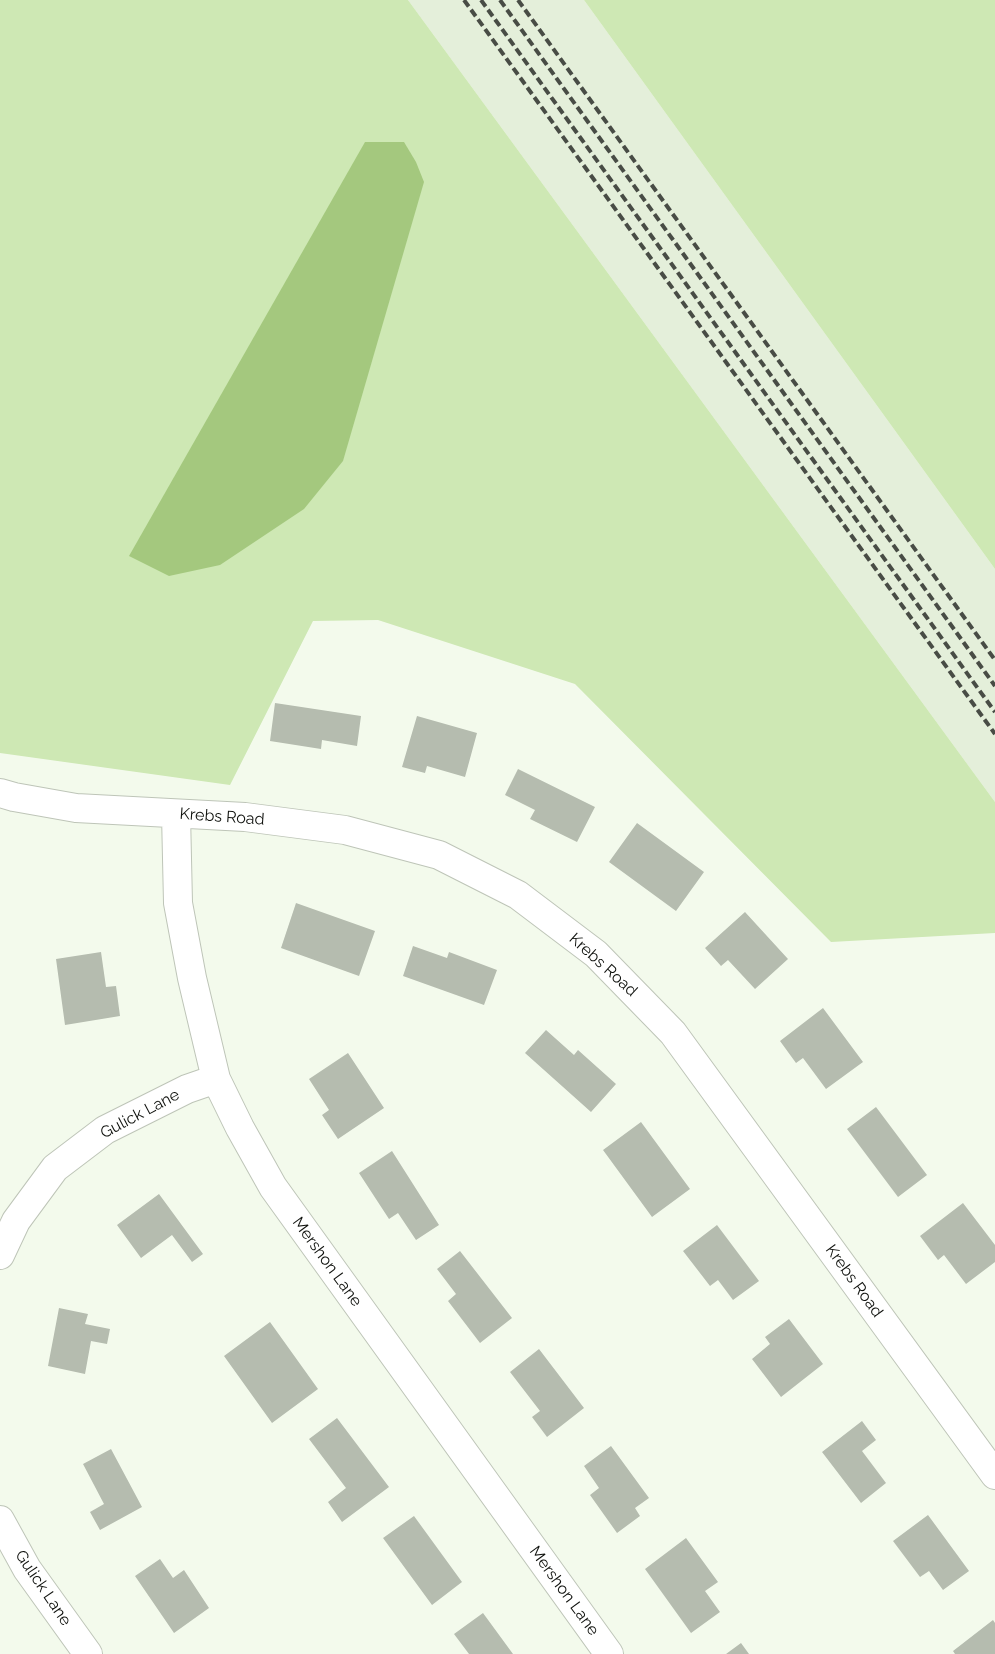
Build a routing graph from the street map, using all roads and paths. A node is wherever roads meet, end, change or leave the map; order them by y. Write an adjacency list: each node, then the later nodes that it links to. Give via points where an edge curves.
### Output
1 (0, 793): 2 (street, Krebs Road, via 76,808)
2 (176, 814): 3 (street, Mershon Lane, via 178,903); 5 (street, Krebs Road, via 245,817 345,830 439,855 518,894 596,954 673,1033)
3 (216, 1078): 4 (street, Gulick Lane, via 105,1130 55,1168 16,1221); 8 (street, Mershon Lane, via 273,1187)
4 (0, 1255)
5 (995, 1475)
6 (0, 1520): 7 (street, Gulick Lane, via 27,1569)
7 (88, 1654)
8 (609, 1654)

